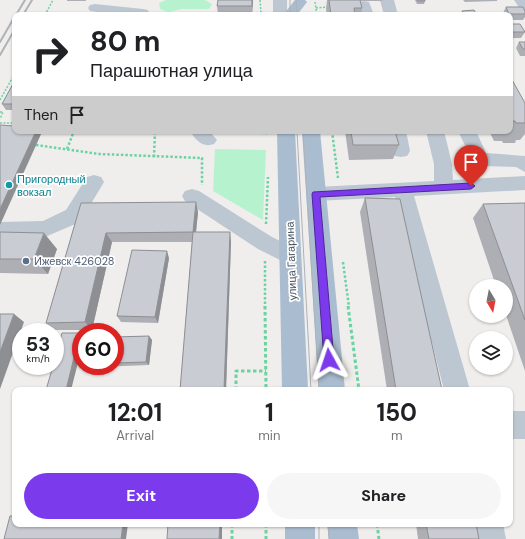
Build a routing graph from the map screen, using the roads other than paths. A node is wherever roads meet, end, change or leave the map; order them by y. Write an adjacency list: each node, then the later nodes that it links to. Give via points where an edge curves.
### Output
1 (280, 0): 7 (street)
2 (386, 0): 8 (street)
3 (521, 0): 4 (street)
4 (525, 6)
5 (94, 8): 6 (street)
6 (133, 12)
7 (280, 12)
8 (390, 12)
9 (274, 134): 23 (main road, улица Гагарина)
10 (311, 134): 21 (main road)
11 (398, 134): 14 (street)
12 (437, 134): 18 (street, via 443,164)
13 (468, 134): 15 (street, via 480,159 521,161)
14 (401, 150)
15 (525, 165)
16 (94, 182): 22 (street, via 73,216 45,229)
17 (525, 183): 18 (street)
18 (444, 187): 19 (street)
19 (403, 190): 21 (street); 26 (street)
20 (197, 191): 23 (street, via 265,243)
21 (316, 194): 25 (main road)
22 (0, 230)
23 (290, 256): 24 (main road, улица Гагарина)
24 (295, 387)
25 (332, 387)
26 (456, 387)
27 (513, 425): 28 (street)
28 (525, 425)
29 (300, 527): 32 (main road)
30 (342, 527): 33 (main road)
31 (489, 527): 34 (street)
32 (300, 539)
33 (344, 539)
34 (491, 539)

